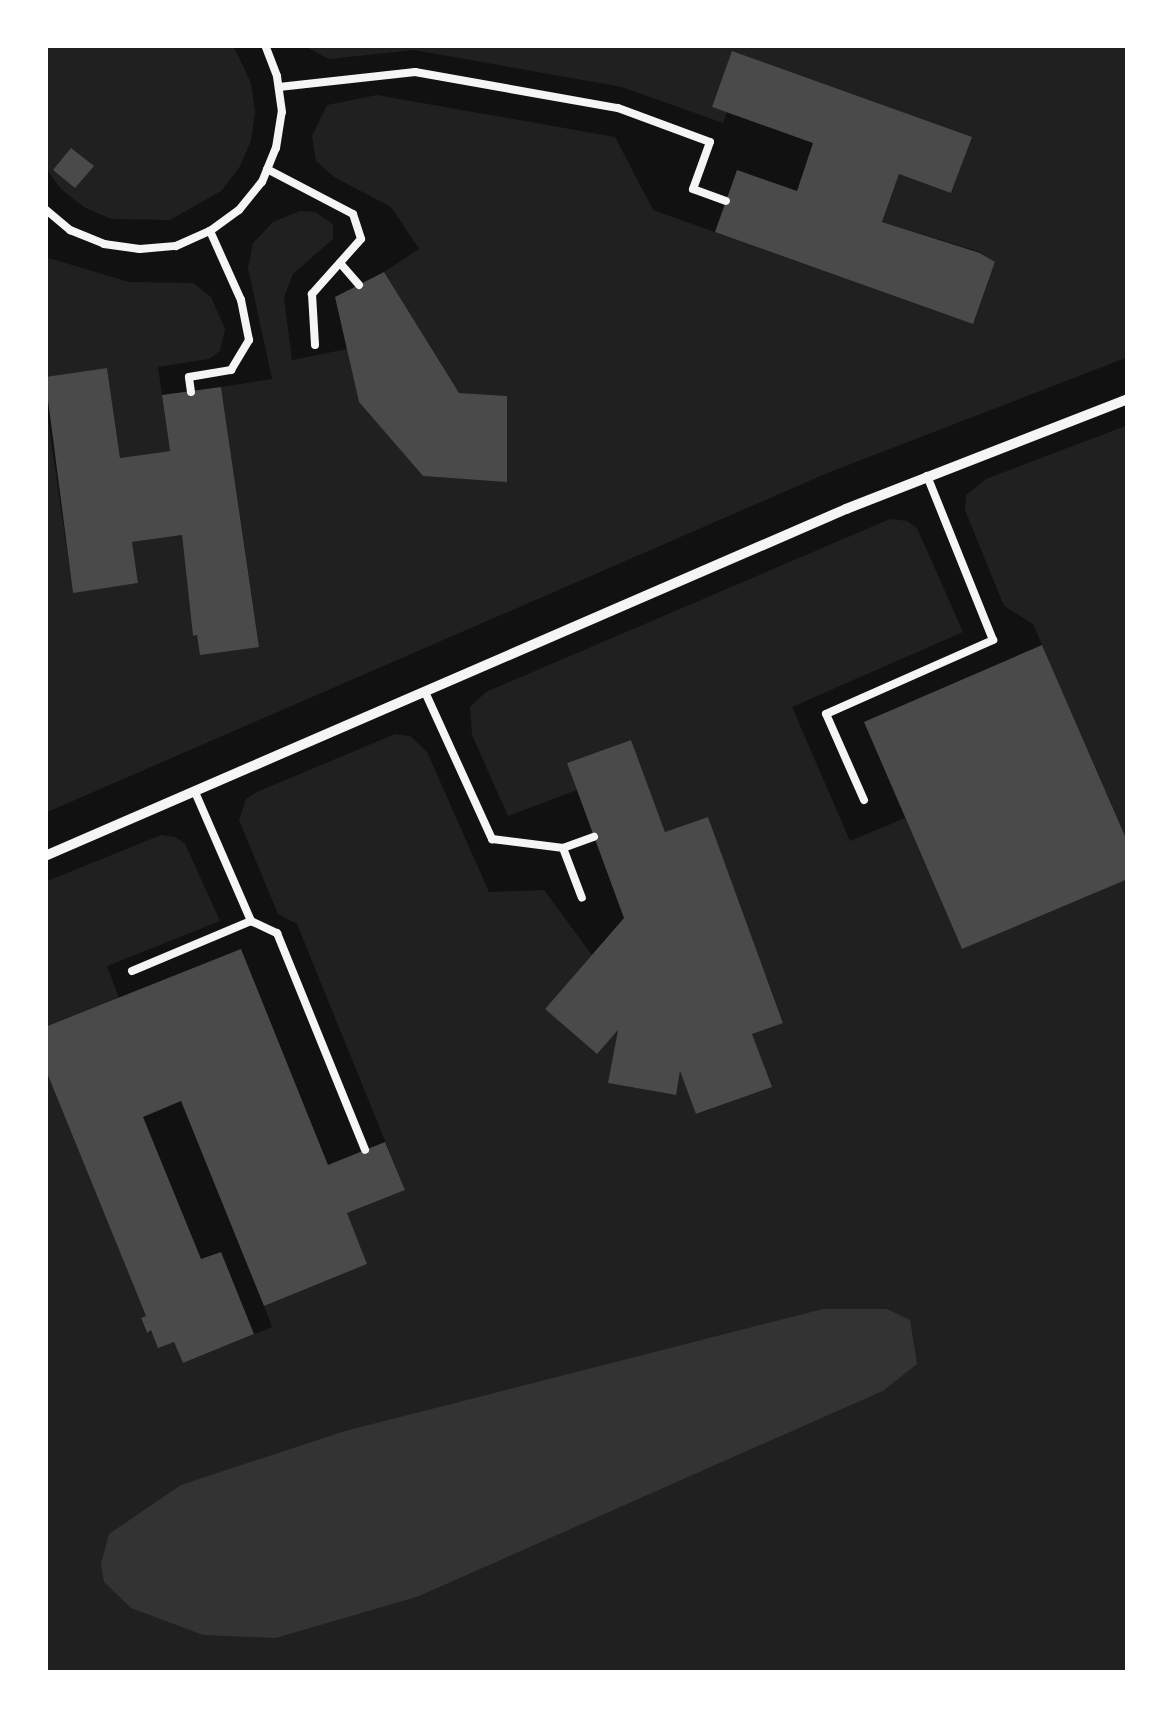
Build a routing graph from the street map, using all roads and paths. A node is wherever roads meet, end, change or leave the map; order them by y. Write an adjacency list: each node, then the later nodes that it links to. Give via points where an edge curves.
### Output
1 (265, 45): 2 (lane)
2 (279, 88): 3 (lane, via 282,112); 4 (lane, via 415,72 618,108 710,142 693,190)
3 (267, 169): 6 (lane, via 239,210); 7 (lane, via 353,214 361,240)
4 (726, 201)
5 (45, 209): 6 (lane, via 87,237 140,249 176,246)
6 (210, 231): 10 (lane, via 240,300 249,340 230,370 189,378)
7 (340, 262): 8 (lane); 9 (lane, via 312,294)
8 (359, 285)
9 (315, 344)
10 (192, 392)
11 (1128, 399): 12 (street)
12 (927, 476): 13 (street); 15 (lane, via 993,640 826,714)
13 (425, 692): 14 (street); 17 (lane, via 492,839)
14 (195, 792): 18 (street); 20 (lane)
15 (864, 800)
16 (594, 837): 17 (lane)
17 (563, 848): 19 (lane)
18 (45, 856)
19 (582, 898)
20 (251, 921): 21 (lane); 22 (lane, via 277,933)
21 (132, 971)
22 (364, 1150)

